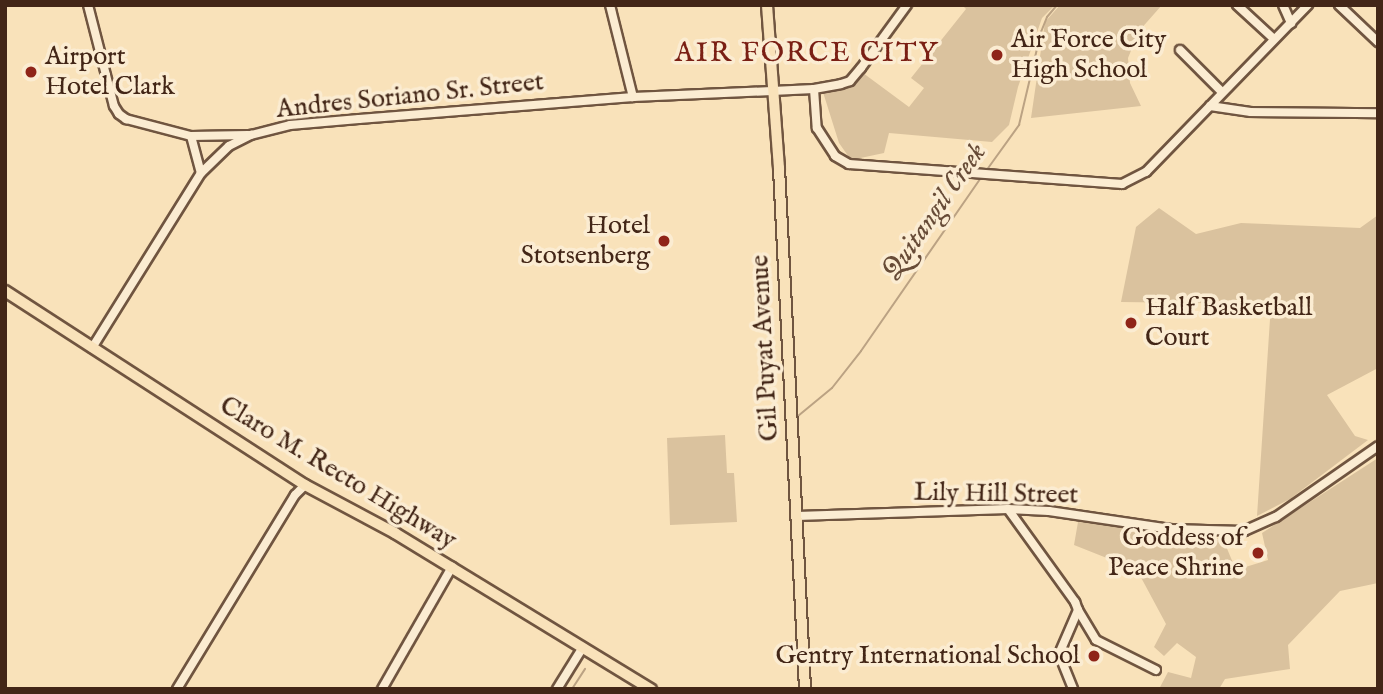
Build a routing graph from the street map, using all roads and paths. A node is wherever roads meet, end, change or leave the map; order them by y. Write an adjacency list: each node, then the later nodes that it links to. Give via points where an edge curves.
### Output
1 (88, 5): 20 (street, via 119,114)
2 (610, 5): 16 (street)
3 (767, 5): 14 (main road, Gil Puyat Avenue)
4 (907, 5): 13 (street, Andres Soriano Sr. Street, via 850,80)
5 (1237, 5): 10 (street)
6 (1283, 5): 9 (street)
7 (1308, 5): 9 (street)
8 (1339, 5): 11 (street)
9 (1291, 23): 10 (street)
10 (1274, 40): 15 (street)
11 (1378, 41)
12 (1180, 50): 15 (street)
13 (814, 89): 14 (street, Andres Soriano Sr. Street); 17 (street, via 817,128 844,162 1122,184 1146,172)
14 (774, 90): 16 (street, Andres Soriano Sr. Street); 27 (main road, Gil Puyat Avenue)
15 (1222, 92): 17 (street)
16 (633, 97): 19 (street, Andres Soriano Sr. Street, via 290,125)
17 (1210, 106): 18 (street, via 1251,112)
18 (1378, 113)
19 (251, 135): 20 (street); 21 (street, Andres Soriano Sr. Street, via 229,146)
20 (191, 136): 21 (street)
21 (201, 173): 23 (street, Andres Soriano Sr. Street)
22 (5, 291): 23 (main road, Claro M. Recto Highway)
23 (92, 348): 25 (main road, Claro M. Recto Highway)
24 (1378, 446): 26 (street, Lily Hill Street, via 1276,517 1244,531 1171,529)
25 (305, 485): 28 (main road, Claro M. Recto Highway); 32 (street)
26 (1008, 509): 27 (street, Lily Hill Street); 29 (street)
27 (797, 516): 36 (main road, Gil Puyat Avenue)
28 (452, 567): 30 (main road, Claro M. Recto Highway); 33 (street)
29 (1078, 610): 31 (street, via 1090,632 1106,647); 37 (street, via 1059,654)
30 (583, 647): 34 (street); 35 (main road, Claro M. Recto Highway)
31 (1156, 670)
32 (177, 689)
33 (382, 689)
34 (557, 689)
35 (651, 689)
36 (805, 689)
37 (1073, 689)

